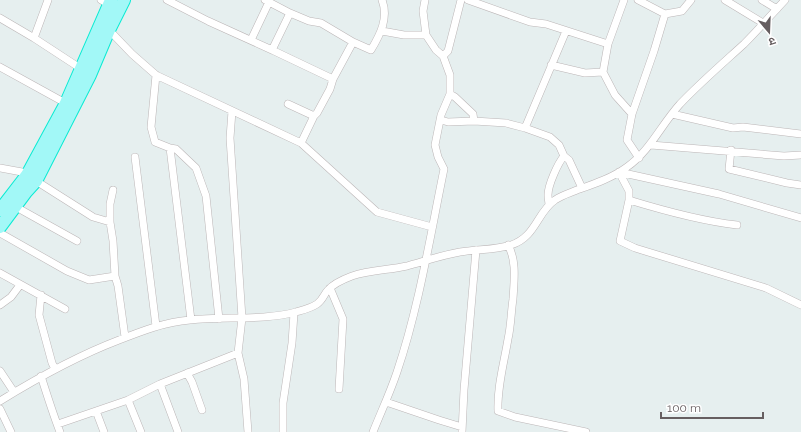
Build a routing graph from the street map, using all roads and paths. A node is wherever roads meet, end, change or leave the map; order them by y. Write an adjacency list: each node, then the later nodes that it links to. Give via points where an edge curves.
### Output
1 (48, 0): 24 (street)
2 (167, 0): 25 (street)
3 (382, 0): 21 (street, via 385,8)
4 (425, 0): 23 (street, via 423,11)
5 (461, 0): 29 (street, via 448,51)
6 (468, 0): 22 (street, via 530,22)
7 (624, 0): 27 (street)
8 (638, 0): 17 (street)
9 (691, 0): 17 (street, via 682,12)
10 (725, 0): 19 (street)
11 (762, 0): 15 (street)
12 (785, 0): 15 (street)
13 (267, 1): 16 (street); 25 (street)
14 (113, 3): 20 (highway); 32 (highway)
15 (777, 9): 19 (street)
16 (290, 13): 26 (street, via 321,23); 28 (street)
17 (665, 14): 40 (street)
18 (0, 18): 24 (street)
19 (763, 23): 41 (street)
20 (109, 30): 32 (highway); 34 (street)
21 (382, 31): 23 (street, via 404,35); 26 (street, via 372,50)
22 (566, 31): 27 (street); 30 (street)
23 (426, 34): 29 (street)
24 (34, 38): 32 (street)
25 (251, 40): 28 (street)
26 (353, 42): 35 (street)
27 (608, 44): 33 (street)
28 (272, 50): 35 (street)
29 (443, 56): 36 (street, via 450,75)
30 (551, 65): 33 (street, via 585,73); 45 (street)
31 (0, 67): 38 (street)
32 (86, 72): 38 (highway)
33 (603, 72): 40 (street, via 615,94)
34 (156, 75): 39 (street); 49 (street, via 152,127 155,142)
35 (333, 79): 42 (street)
36 (450, 94): 43 (street); 44 (street, via 473,114)
37 (288, 104): 42 (street)
38 (70, 106): 57 (highway)
39 (232, 111): 47 (street); 84 (street, via 230,138)
40 (632, 114): 54 (street, via 628,140)
41 (672, 114): 46 (street, via 733,128); 48 (street)
42 (314, 116): 47 (street)
43 (441, 120): 44 (street); 69 (street, via 435,145 444,169)
44 (474, 121): 45 (street, via 506,123)
45 (525, 128): 53 (street, via 550,137 559,145)
46 (801, 134)
47 (301, 143): 69 (street, via 377,212)
48 (651, 144): 50 (street); 54 (street)
49 (170, 148): 85 (street, via 176,149 196,168 206,196); 86 (street)
50 (731, 150): 51 (street, via 784,156); 58 (street, via 729,169)
51 (801, 155)
52 (135, 156): 87 (street)
53 (564, 156): 59 (street, via 569,160); 62 (street, via 549,189)
54 (638, 158): 56 (street)
55 (0, 168): 57 (street, via 22,172)
56 (619, 172): 59 (street); 61 (street, via 629,191); 65 (street, via 719,194)
57 (32, 178): 63 (highway); 64 (highway); 66 (street, via 93,217)
58 (801, 185)
59 (582, 188): 62 (street, via 564,195)
60 (113, 190): 66 (street)
61 (630, 200): 67 (street, via 663,211); 81 (street, via 620,240 635,248 766,288)
62 (549, 205): 72 (street, via 527,236)
63 (16, 207): 68 (highway); 71 (street)
64 (0, 210)
65 (801, 218)
66 (110, 222): 76 (street)
67 (737, 225)
68 (0, 227)
69 (432, 227): 74 (street)
70 (0, 233): 76 (street, via 67,271 89,280)
71 (76, 241)
72 (508, 245): 73 (street); 113 (street, via 512,252 515,277 498,412)
73 (476, 250): 74 (street); 104 (street)
74 (425, 260): 78 (street, via 360,274); 99 (street, via 411,323)
75 (0, 273): 77 (street)
76 (116, 276): 88 (street)
77 (20, 285): 79 (street); 80 (street, via 11,297)
78 (330, 288): 83 (street, via 319,303); 95 (street, via 343,319)
79 (41, 295): 82 (street); 90 (street, via 39,315)
80 (0, 305)
81 (801, 305)
82 (65, 309)
83 (294, 312): 84 (street); 111 (street, via 283,403)
84 (242, 318): 85 (street); 89 (street)
85 (219, 319): 86 (street)
86 (190, 320): 87 (street)
87 (156, 326): 88 (street)
88 (125, 337): 90 (street)
89 (238, 353): 92 (street); 110 (street, via 244,378)
90 (55, 369): 93 (street)
91 (0, 371): 96 (street)
92 (187, 373): 94 (street); 101 (street)
93 (41, 376): 96 (street); 103 (street, via 53,416)
94 (160, 384): 97 (street); 109 (street)
95 (339, 389)
96 (14, 392): 98 (street)
97 (128, 400): 102 (street); 108 (street)
98 (0, 401)
99 (386, 402): 104 (street); 112 (street)
100 (0, 409): 105 (street)
101 (202, 410)
102 (96, 411): 103 (street); 107 (street)
103 (58, 424): 106 (street)
104 (462, 429)
105 (10, 432)
106 (60, 432)
107 (104, 432)
108 (141, 432)
109 (178, 432)
110 (248, 432)
111 (283, 432)
112 (373, 432)
113 (586, 432)

